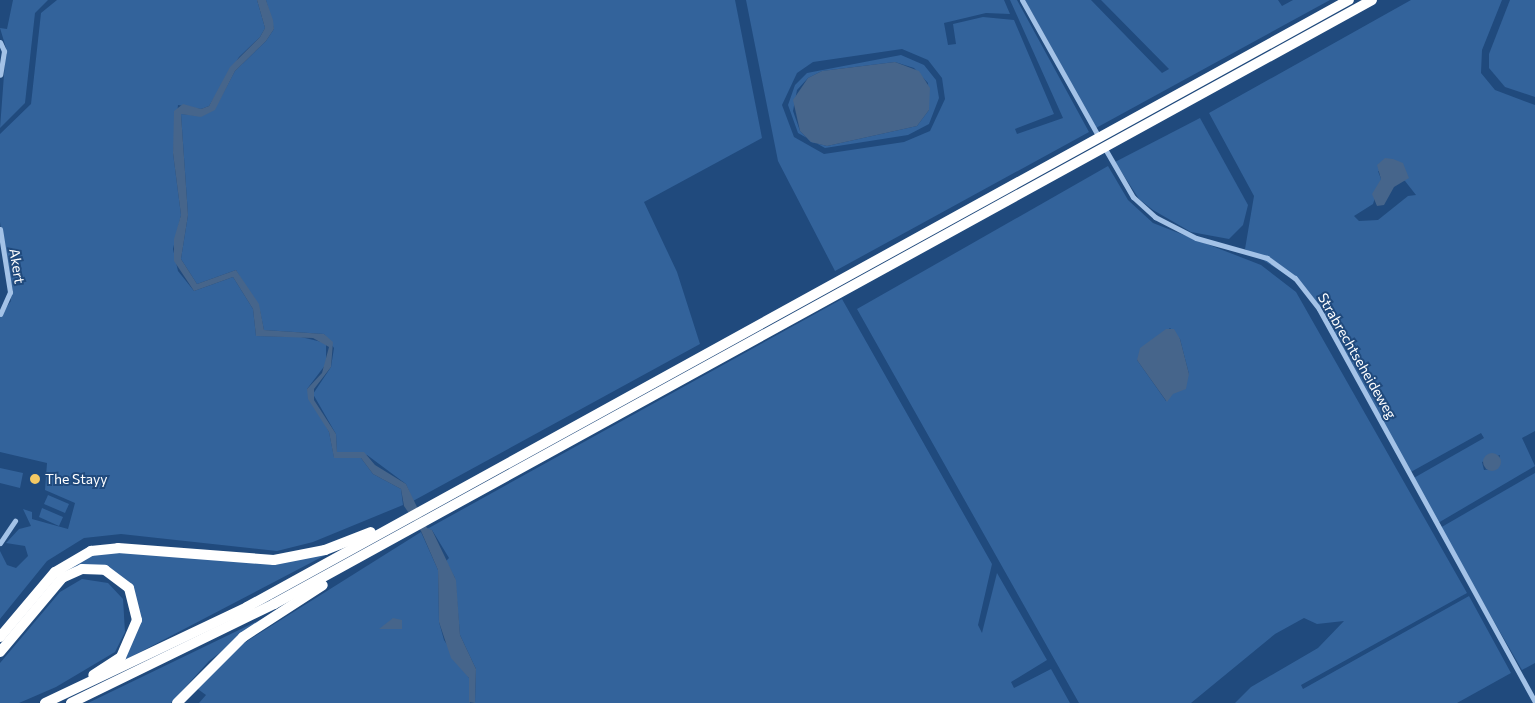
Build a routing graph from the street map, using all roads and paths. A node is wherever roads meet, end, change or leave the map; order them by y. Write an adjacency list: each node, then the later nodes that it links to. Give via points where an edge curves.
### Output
1 (1022, 0): 16 (street, Strabrechtseheideweg, via 1121,178 1155,217 1196,238 1267,258 1295,278 1319,308)
2 (1349, 0): 9 (highway)
3 (1372, 0): 9 (highway)
4 (0, 42): 5 (street, via 4,51)
5 (0, 75)
6 (0, 229): 7 (street, Akert)
7 (2, 251): 8 (street, Akert, via 10,292 8,306)
8 (0, 314)
9 (418, 519): 12 (highway); 13 (highway, via 325,550 279,560 118,548 91,551 55,572); 15 (highway, via 247,607)
10 (15, 522): 11 (street)
11 (0, 543)
12 (352, 562): 17 (highway, via 196,646); 18 (highway, via 243,637)
13 (0, 637)
14 (0, 652): 15 (highway, via 66,575 99,569 125,582 138,613 129,645 110,666)
15 (50, 701)
16 (1535, 702)
17 (71, 703)
18 (177, 703)

